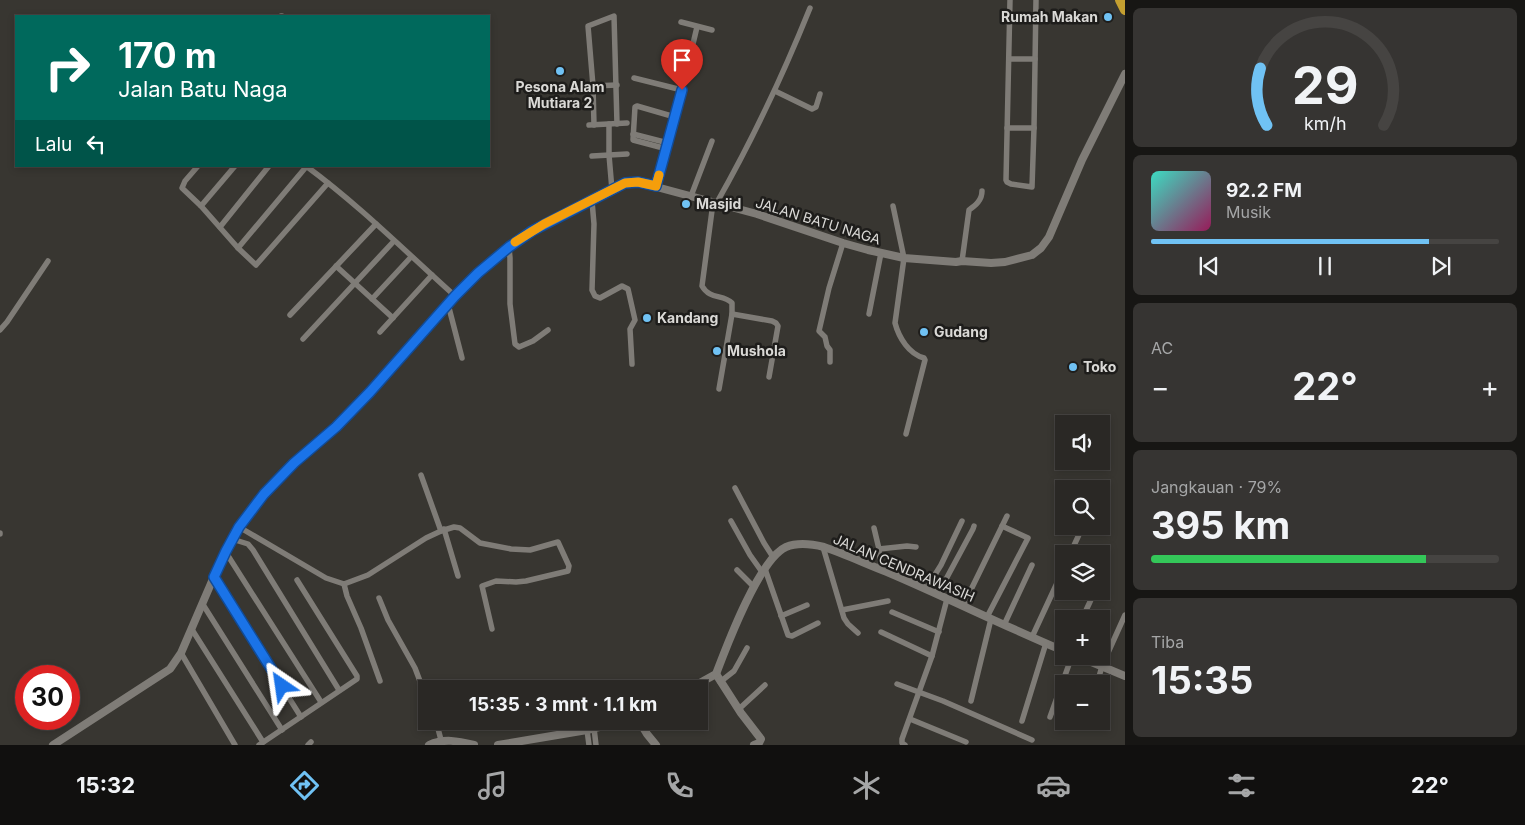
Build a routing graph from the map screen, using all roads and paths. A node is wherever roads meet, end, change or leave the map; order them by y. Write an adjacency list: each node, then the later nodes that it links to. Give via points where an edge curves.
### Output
1 (1010, 0): 11 (street)
2 (1036, 0): 12 (street)
3 (1120, 0): 4 (highway); 6 (highway)
4 (1125, 1)
5 (810, 8): 19 (street)
6 (1125, 9)
7 (681, 22): 8 (street)
8 (697, 27): 9 (street); 13 (street)
9 (712, 30)
10 (669, 59): 13 (street)
11 (1009, 59): 12 (street); 25 (street)
12 (1035, 59): 26 (street)
13 (689, 63): 18 (street)
14 (1125, 74): 56 (street, JALAN BATU NAGA, via 1041,248 1032,255 1005,262)
15 (634, 78): 18 (street)
16 (616, 85): 17 (street); 17 (street, via 614,16 588,26); 24 (street)
17 (593, 86): 23 (street, via 592,125)
18 (682, 90): 21 (street)
19 (775, 91): 20 (street, via 812,109 816,107); 43 (street, via 736,169)
20 (820, 94)
21 (675, 117): 28 (street); 28 (street, via 636,106 633,140)
22 (627, 123): 24 (street)
23 (609, 124): 24 (street); 30 (street)
24 (617, 124)
25 (1007, 128): 26 (street); 26 (street, via 1007,182 1032,187)
26 (1034, 128)
27 (712, 141): 41 (street)
28 (667, 146): 38 (street)
29 (627, 154): 30 (street)
30 (609, 155): 31 (street); 39 (street)
31 (592, 156)
32 (197, 167): 44 (street, via 182,188)
33 (234, 167): 44 (street)
34 (268, 167): 47 (street)
35 (305, 167): 51 (street)
36 (307, 167): 37 (street)
37 (328, 182): 46 (street); 51 (street, via 256,265)
38 (656, 186): 39 (street, JALAN BATU NAGA, via 632,182); 41 (street, JALAN BATU NAGA)
39 (612, 190): 42 (street, JALAN BATU NAGA)
40 (982, 191): 56 (street, via 982,197 969,210)
41 (691, 196): 43 (street, JALAN BATU NAGA)
42 (592, 201): 50 (street, JALAN BATU NAGA, via 544,224); 73 (street, via 592,290 600,298 622,286 628,289 635,320 630,329)
43 (714, 203): 49 (street, JALAN BATU NAGA); 63 (street, via 702,286 708,294 731,301)
44 (201, 206): 47 (street)
45 (893, 206): 54 (street)
46 (376, 224): 48 (street); 57 (street)
47 (220, 227): 51 (street)
48 (394, 241): 53 (street); 59 (street)
49 (844, 243): 52 (street, JALAN BATU NAGA); 72 (street, via 819,331 830,350)
50 (509, 247): 60 (street, JALAN BATU NAGA); 68 (street, via 510,304 515,344 519,347)
51 (238, 248)
52 (882, 253): 54 (street, JALAN BATU NAGA); 64 (street)
53 (411, 257): 58 (street); 61 (street)
54 (904, 258): 56 (street, JALAN BATU NAGA); 76 (street, via 895,324 911,352 925,360)
55 (48, 261): 67 (street)
56 (962, 261)
57 (336, 266): 59 (street); 65 (street)
58 (432, 275): 60 (street); 66 (street)
59 (354, 283): 61 (street); 70 (street)
60 (455, 296): 62 (street, JALAN BATU NAGA)
61 (372, 299): 66 (street)
62 (448, 304): 71 (street); 84 (street, JALAN BATU NAGA, via 336,427 274,482)
63 (732, 314): 74 (street, via 772,321 778,326); 75 (street)
64 (869, 314)
65 (290, 315)
66 (393, 318): 69 (street)
67 (0, 330)
68 (548, 330)
69 (380, 332)
70 (303, 339)
71 (462, 358)
72 (830, 362)
73 (632, 364)
74 (769, 377)
75 (719, 389)
76 (906, 434)
77 (421, 475): 86 (street)
78 (735, 488): 92 (street)
79 (1007, 516): 83 (street)
80 (962, 521): 103 (street)
81 (731, 522): 95 (street, via 750,555)
82 (974, 526): 104 (street)
83 (1002, 526): 110 (street); 115 (street, via 1028,538)
84 (239, 527): 87 (street, JALAN BATU NAGA); 100 (street, via 326,578)
85 (874, 528): 90 (street)
86 (443, 530): 97 (street); 100 (street, via 368,575); 119 (street, via 456,527 480,543 520,550 558,542 569,568 566,572 526,581 496,581 479,587)
87 (232, 539): 91 (street, JALAN BATU NAGA); 140 (street, via 248,544 253,550)
88 (823, 547): 92 (street, JALAN CENDRAWASIH, via 791,545); 96 (street, JALAN CENDRAWASIH); 111 (street)
89 (916, 547): 90 (street)
90 (879, 549): 96 (street)
91 (226, 551): 98 (street, JALAN BATU NAGA); 142 (street)
92 (773, 557): 95 (street, JALAN CENDRAWASIH)
93 (1032, 565): 117 (street)
94 (737, 570): 101 (street)
95 (764, 570): 101 (street, JALAN CENDRAWASIH); 114 (street)
96 (881, 570): 103 (street, JALAN CENDRAWASIH)
97 (458, 576)
98 (214, 577): 108 (street, JALAN BATU NAGA); 145 (street)
99 (297, 580): 140 (street, via 357,676 354,682)
100 (344, 584): 136 (street)
101 (754, 586): 131 (street, JALAN CENDRAWASIH)
102 (1055, 588): 123 (street)
103 (926, 589): 104 (street, JALAN CENDRAWASIH)
104 (938, 594): 106 (street, JALAN CENDRAWASIH)
105 (379, 598): 134 (street)
106 (947, 599): 110 (street, JALAN CENDRAWASIH); 121 (street)
107 (888, 601): 111 (street)
108 (202, 603): 118 (street, JALAN BATU NAGA); 149 (street)
109 (807, 605): 114 (street)
110 (963, 606): 115 (street, JALAN CENDRAWASIH)
111 (842, 610): 122 (street, via 846,622)
112 (892, 612): 121 (street)
113 (1125, 615): 130 (street)
114 (781, 616): 116 (street, via 790,636)
115 (989, 618): 117 (street, JALAN CENDRAWASIH); 143 (street)
116 (818, 623)
117 (1004, 625): 123 (street, JALAN CENDRAWASIH)
118 (192, 628): 127 (street, JALAN BATU NAGA); 158 (street)
119 (492, 629)
120 (881, 632): 128 (street)
121 (939, 632): 128 (street)
122 (858, 633)
123 (1032, 638): 124 (street, JALAN CENDRAWASIH)
124 (1046, 643): 125 (street, JALAN CENDRAWASIH); 148 (street)
125 (1055, 646)
126 (747, 648): 137 (street, via 734,671)
127 (181, 653): 159 (street, JALAN BATU NAGA, via 170,669); 160 (street)
128 (932, 656): 141 (street)
129 (1069, 665): 146 (street)
130 (1102, 666): 132 (street); 133 (street)
131 (716, 674): 135 (street); 137 (street)
132 (1100, 675)
133 (1125, 676)
134 (420, 680)
135 (705, 680)
136 (380, 681)
137 (720, 682): 144 (street)
138 (897, 684): 141 (street)
139 (765, 685): 144 (street)
140 (339, 690): 142 (street)
141 (919, 693): 147 (street); 156 (street)
142 (321, 702): 145 (street)
143 (971, 702)
144 (739, 709): 167 (street, via 761,739)
145 (301, 717): 149 (street)
146 (1050, 717)
147 (910, 719): 157 (street); 168 (street, via 902,741)
148 (1022, 721)
149 (282, 730): 158 (street)
150 (438, 730): 155 (street)
151 (584, 730): 163 (street)
152 (590, 730): 164 (street)
153 (590, 730): 165 (street)
154 (645, 730): 166 (street)
155 (441, 740): 161 (street); 162 (street)
156 (1032, 740)
157 (966, 742)
158 (261, 744)
159 (53, 745)
160 (235, 745)
161 (428, 745)
162 (474, 745)
163 (498, 745)
164 (589, 745)
165 (596, 745)
166 (656, 745)
167 (754, 745)
168 (905, 745)

